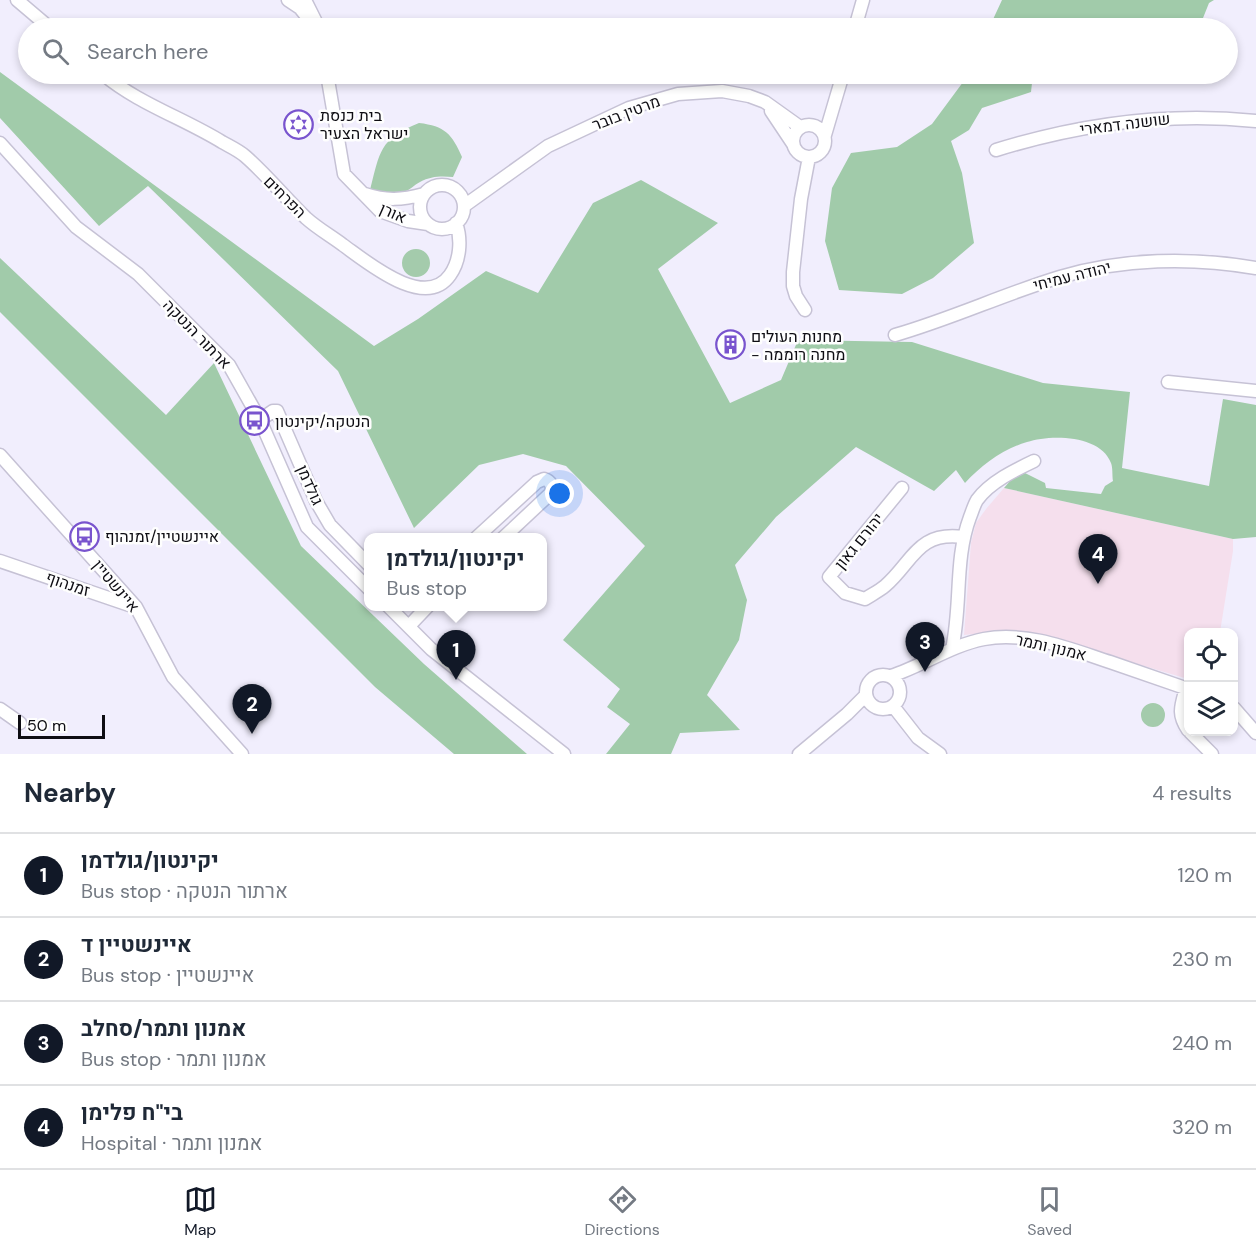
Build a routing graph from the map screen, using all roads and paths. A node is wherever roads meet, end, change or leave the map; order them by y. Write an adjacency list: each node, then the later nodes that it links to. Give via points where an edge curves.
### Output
1 (16, 0): 5 (street)
2 (289, 0): 6 (street)
3 (305, 0): 7 (street)
4 (863, 0): 8 (street)
5 (38, 18)
6 (308, 18)
7 (315, 18)
8 (858, 18)
9 (118, 84): 25 (street, הפרחים, via 244,155 308,220 384,275 413,286 438,286 453,271)
10 (329, 84): 20 (street, אורן, via 344,174)
11 (840, 84): 12 (street)
12 (835, 99): 15 (street, via 820,118); 16 (street)
13 (765, 102): 15 (street, מרטין בובר); 19 (street); 22 (street, מרטין בובר, via 722,91 678,94 648,102 548,146 500,181)
14 (1256, 121): 18 (street, שושנה דמארי, via 1222,117 1122,123 1033,138)
15 (805, 126): 16 (street, via 819,128); 19 (street, via 794,134)
16 (825, 135): 19 (street, via 823,149 816,155)
17 (0, 143): 31 (street, ארתור הנטקה, via 76,227 138,274 229,364)
18 (996, 150)
19 (800, 151): 27 (street, via 801,199 793,279 796,296)
20 (361, 193): 21 (street, אורן, via 388,200); 24 (street, אורן, via 380,211)
21 (424, 194): 22 (street, via 435,186 445,185); 24 (street, via 421,214)
22 (462, 201): 23 (street, via 463,213)
23 (456, 223): 24 (street, via 447,228); 25 (street, הפרחים, via 460,238)
24 (433, 226): 25 (street, via 450,239)
25 (458, 254)
26 (1256, 268): 28 (street, יהודה עמיחי, via 1150,261 1103,267 1063,276)
27 (805, 310)
28 (895, 334)
29 (1168, 382): 30 (street)
30 (1256, 391)
31 (260, 420): 38 (street, גולדמן, via 273,411 280,415 316,501 330,525); 40 (street, ארתור הנטקה, via 307,527)
32 (0, 455): 41 (street, איינשטיין)
33 (1034, 461): 37 (street, via 1007,475 977,500)
34 (902, 488): 37 (street, יהורם גאון, via 829,577 845,593 865,599 885,586 920,546 949,536)
35 (481, 533): 36 (street, via 537,482 547,480 552,486 551,493)
36 (507, 533)
37 (963, 537): 45 (street)
38 (364, 560)
39 (0, 561): 41 (street, זמנהוף)
40 (364, 584)
41 (136, 607): 59 (street, איינשטיין, via 172,677)
42 (393, 611): 44 (street)
43 (423, 611): 44 (street)
44 (409, 626): 60 (street, via 431,649)
45 (952, 649): 46 (street, אמנון ותמר); 47 (street, אמנון ותמר, via 1000,637 1041,641)
46 (895, 681): 48 (street, via 875,677 867,684); 50 (street, via 899,698)
47 (1184, 688)
48 (866, 695): 51 (street); 54 (street)
49 (1184, 698): 56 (street, via 1180,710)
50 (893, 706): 51 (street); 62 (street, via 918,738)
51 (874, 707): 54 (street)
52 (0, 709): 55 (street)
53 (1238, 713): 57 (street)
54 (847, 714): 61 (street)
55 (20, 723)
56 (1184, 723)
57 (1256, 733)
58 (1194, 736): 63 (street)
59 (242, 754)
60 (564, 754)
61 (799, 754)
62 (940, 754)
63 (1212, 754)

